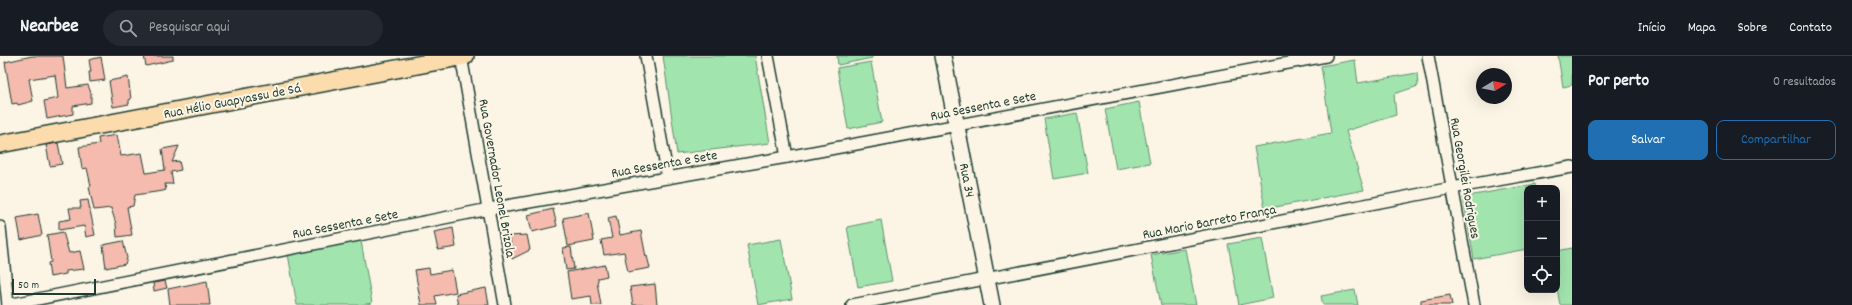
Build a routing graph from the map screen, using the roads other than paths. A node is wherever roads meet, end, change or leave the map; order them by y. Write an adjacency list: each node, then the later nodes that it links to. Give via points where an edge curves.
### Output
1 (463, 56): 8 (main road, Rua Hélio Guapyassu de Sá); 13 (street, Rua Governador Leonel Brizola)
2 (646, 56): 11 (street)
3 (768, 56): 9 (street)
4 (943, 56): 7 (street, Rua 34)
5 (1326, 56): 7 (street, Rua Sessenta e Sete)
6 (1428, 56): 12 (street, Rua Georgilei Rodrigues)
7 (957, 125): 9 (street, Rua Sessenta e Sete); 15 (street, Rua 34)
8 (0, 144)
9 (787, 157): 11 (street, Rua Sessenta e Sete)
10 (1572, 167): 12 (street, Rua Mario Barreto França)
11 (668, 178): 13 (street, Rua Sessenta e Sete)
12 (1452, 188): 15 (street, Rua Mario Barreto França); 20 (street, Rua Georgilei Rodrigues)
13 (489, 209): 16 (street, Rua Sessenta e Sete); 17 (street, Rua Governador Leonel Brizola)
14 (0, 227): 16 (street)
15 (987, 280): 18 (street, Rua Mario Barreto França); 19 (street, Rua 34)
16 (8, 305)
17 (505, 305)
18 (852, 305)
19 (992, 305)
20 (1474, 305)

